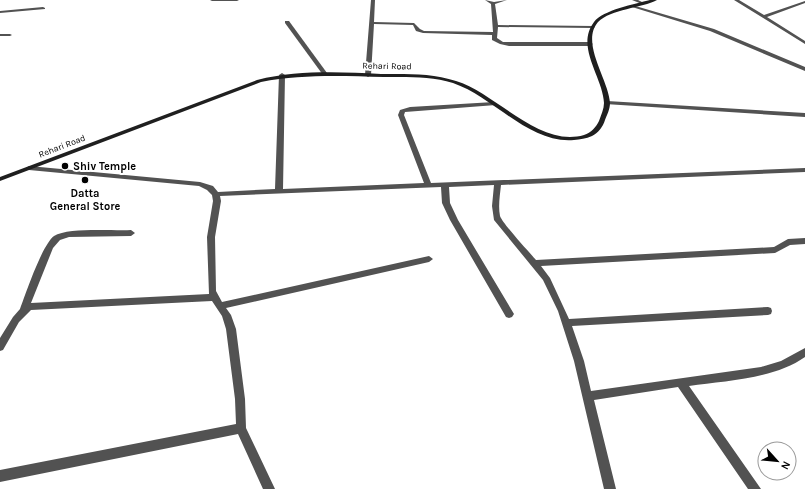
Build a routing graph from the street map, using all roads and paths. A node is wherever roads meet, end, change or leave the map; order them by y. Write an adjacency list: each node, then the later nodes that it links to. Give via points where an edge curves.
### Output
1 (212, 0): 2 (street)
2 (237, 0)
3 (373, 0): 15 (street)
4 (487, 0): 10 (street)
5 (505, 0): 10 (street)
6 (655, 0): 9 (main road, via 642,4)
7 (736, 0): 13 (street)
8 (805, 2): 13 (street)
9 (634, 3): 17 (main road, via 604,16); 23 (street, via 712,30)
10 (493, 4): 16 (street)
11 (43, 8): 12 (street)
12 (0, 12)
13 (763, 16): 21 (street)
14 (287, 22): 24 (street)
15 (372, 23): 18 (street, via 414,24 423,32); 26 (street)
16 (496, 26): 17 (street); 18 (street)
17 (593, 27): 22 (main road)
18 (495, 34): 22 (street, via 494,39 502,43)
19 (0, 35): 20 (street)
20 (10, 35)
21 (805, 43)
22 (590, 44): 27 (main road)
23 (805, 69)
24 (324, 74): 25 (main road, Rehari Road); 26 (main road, Rehari Road)
25 (282, 75): 30 (main road, Rehari Road); 36 (street)
26 (368, 75): 28 (main road, Rehari Road, via 437,77 470,88)
27 (607, 103): 28 (main road, Rehari Road, via 601,126 582,138 567,139 536,130); 29 (street)
28 (494, 104): 34 (street, via 402,111)
29 (805, 115)
30 (29, 168): 32 (main road, Rehari Road); 37 (street, via 200,184)
31 (805, 170): 33 (street)
32 (0, 179)
33 (498, 183): 35 (street); 41 (street, via 495,213 498,220)
34 (429, 186): 35 (street); 36 (street)
35 (445, 186): 46 (street, via 446,203 454,220)
36 (279, 192): 37 (street)
37 (216, 194): 42 (street, via 211,237 211,279)
38 (131, 233): 44 (street, via 59,236 49,247)
39 (805, 241): 41 (street, via 788,242 775,250)
40 (429, 258): 43 (street)
41 (535, 263): 47 (street, via 546,278)
42 (214, 297): 43 (street); 44 (street, via 41,306)
43 (221, 306): 52 (street, via 231,328 240,399)
44 (24, 310): 48 (street)
45 (768, 311): 47 (street)
46 (509, 314)
47 (566, 323): 51 (street)
48 (0, 347)
49 (805, 352): 50 (street, via 778,367)
50 (680, 382): 51 (street); 56 (street)
51 (587, 396): 55 (street)
52 (240, 428): 53 (street); 54 (street)
53 (0, 476)
54 (269, 489)
55 (610, 489)
56 (755, 489)

